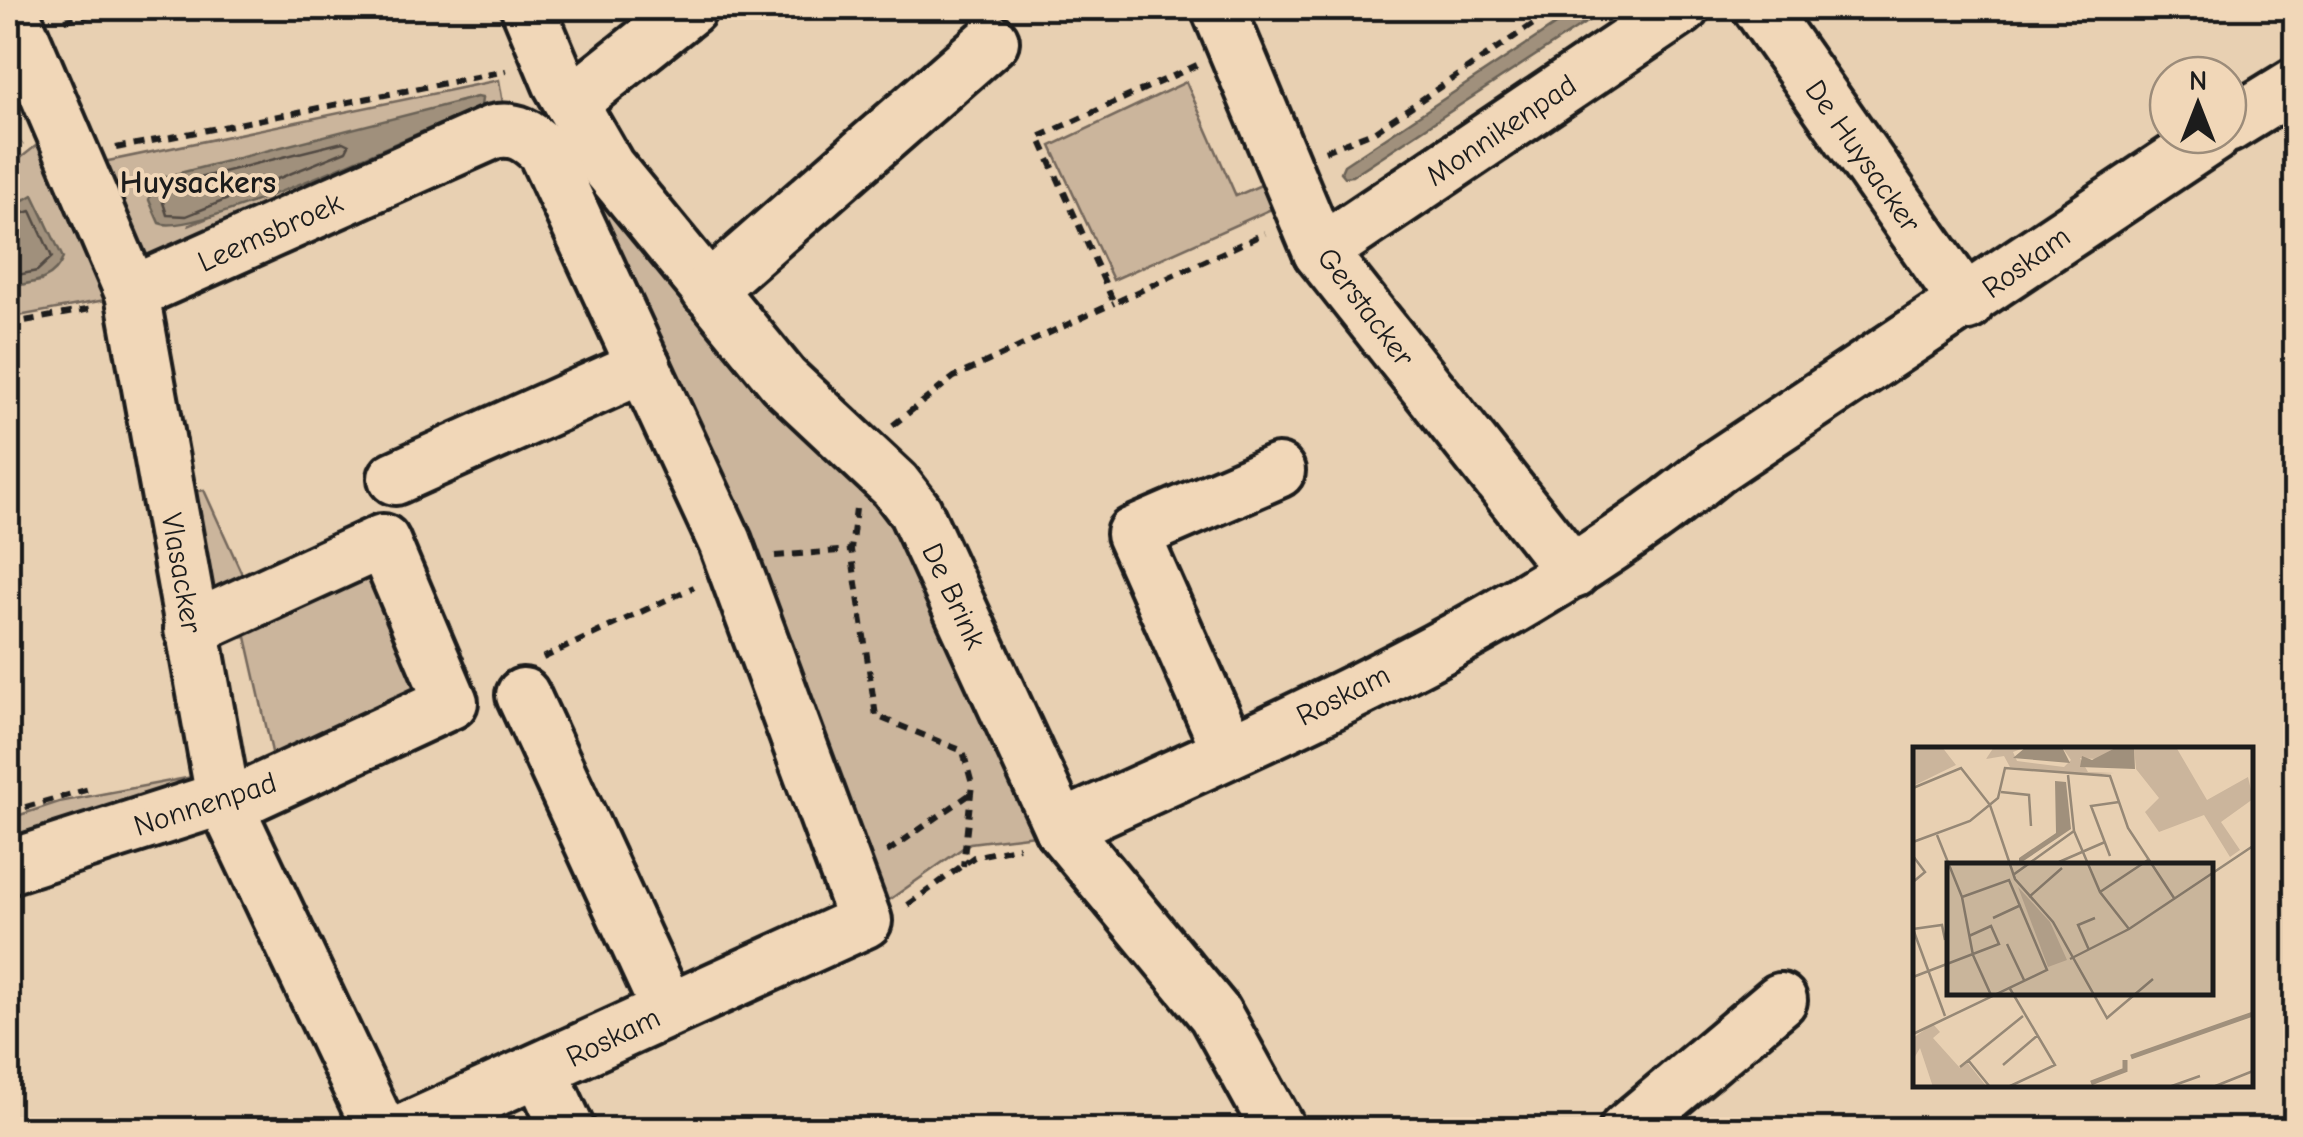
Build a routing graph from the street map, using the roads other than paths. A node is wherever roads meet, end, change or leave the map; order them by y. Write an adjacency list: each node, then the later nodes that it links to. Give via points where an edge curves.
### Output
1 (528, 8): 8 (street, De Brink)
2 (690, 8): 8 (street)
3 (1682, 8): 12 (street, Monnikenpad)
4 (1760, 8): 15 (street, De Huysacker)
5 (15, 18): 14 (street, Vlasacker)
6 (1226, 28): 12 (street, Gerstacker)
7 (992, 41): 13 (street)
8 (560, 83): 13 (street, De Brink, via 608,167)
9 (2296, 84): 10 (street)
10 (2248, 114)
11 (2182, 155): 15 (street, Roskam)
12 (1303, 212): 19 (street, Gerstacker)
13 (708, 290): 24 (street, De Brink, via 783,380 915,511)
14 (132, 293): 16 (street, Leemsbroek, via 510,130 544,151); 20 (street, Vlasacker)
15 (1967, 304): 19 (street, Roskam, via 1715,468)
16 (644, 366): 18 (street); 27 (street, Roskam, via 733,568 857,900)
17 (1278, 471): 22 (street, via 1133,534)
18 (395, 478)
19 (1573, 572): 22 (street, Roskam)
20 (191, 629): 23 (street, Vlasacker); 23 (street, Nonnenpad, via 383,541 451,702 248,796)
21 (527, 680): 27 (street)
22 (1229, 751): 24 (street, Roskam)
23 (223, 798): 25 (street, Nonnenpad); 29 (street, Vlasacker)
24 (1061, 828): 32 (street, De Brink, via 1215,1014)
25 (8, 867)
26 (1780, 1000): 33 (street)
27 (668, 1010): 28 (street, Roskam)
28 (540, 1072): 30 (street, Roskam); 31 (street)
29 (380, 1130)
30 (406, 1130)
31 (568, 1130)
32 (1279, 1130)
33 (1626, 1130)

